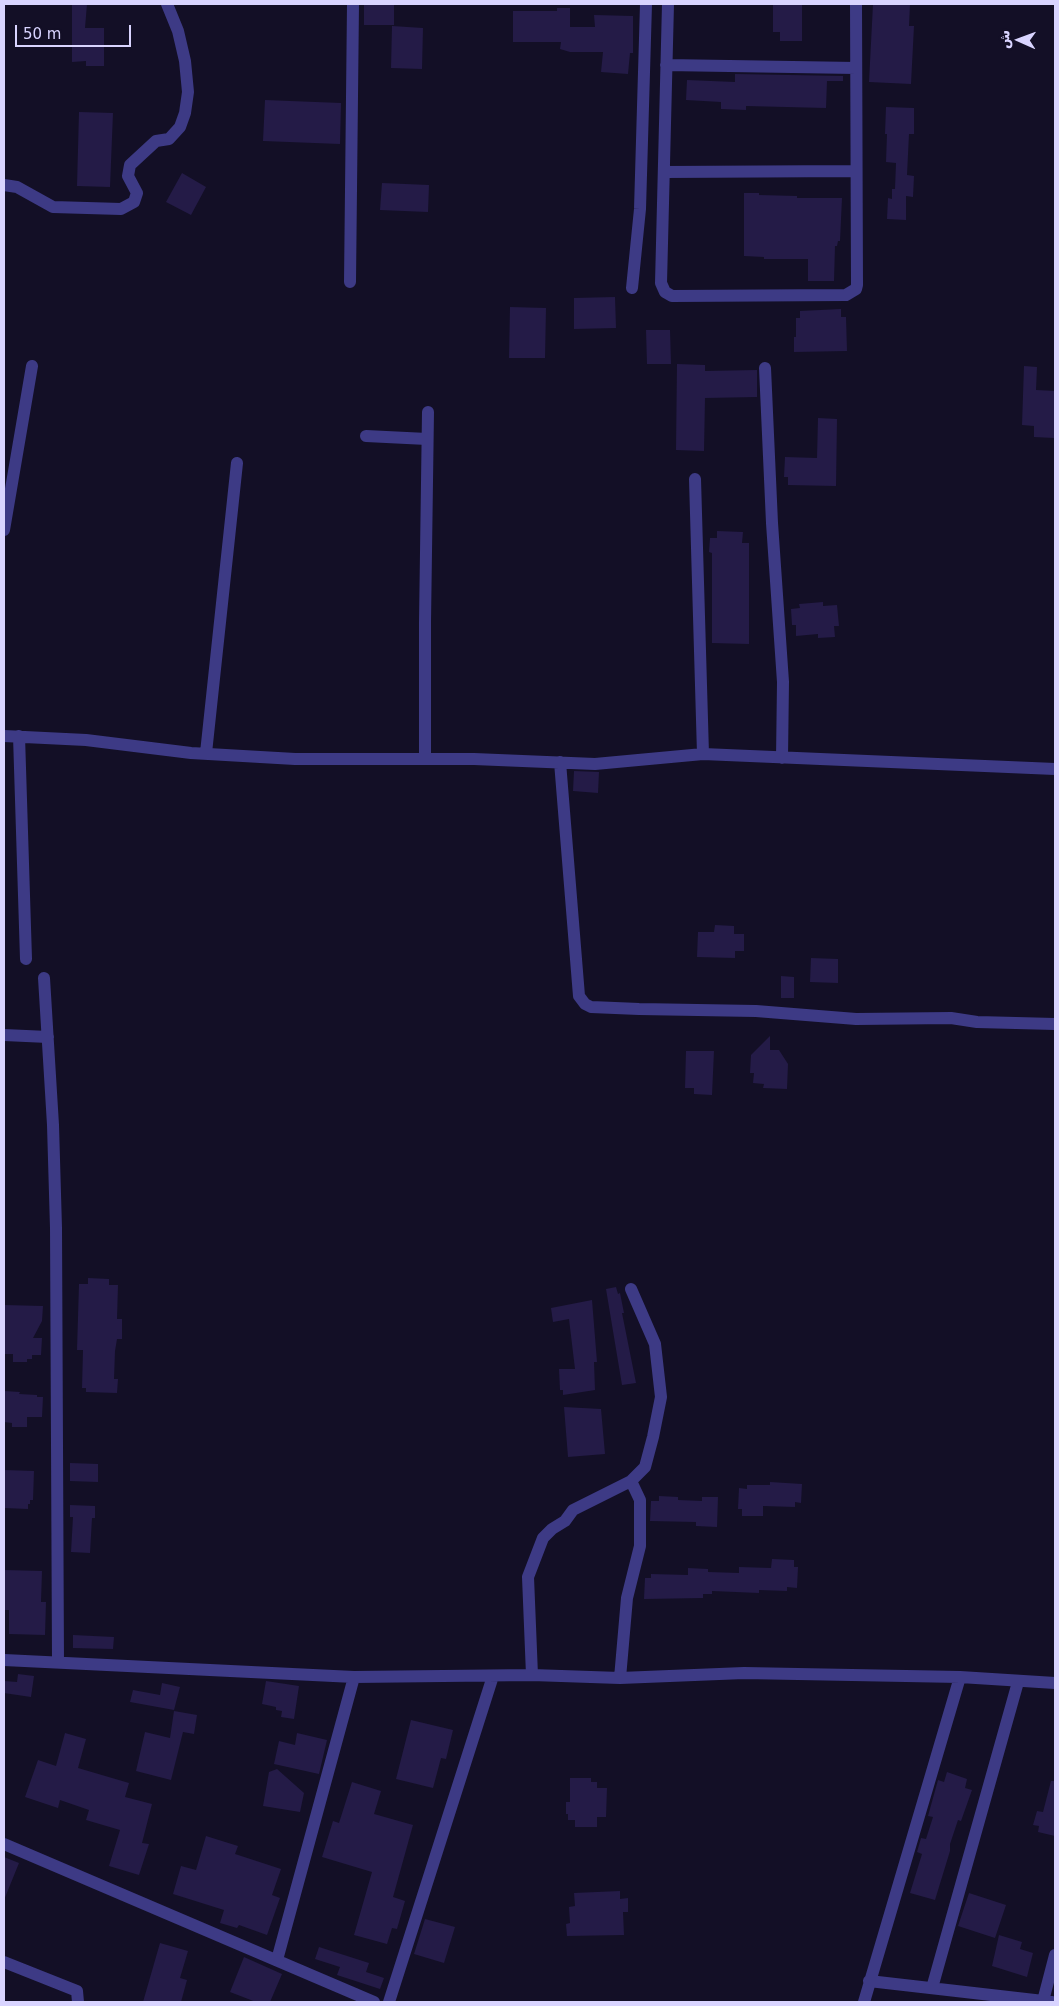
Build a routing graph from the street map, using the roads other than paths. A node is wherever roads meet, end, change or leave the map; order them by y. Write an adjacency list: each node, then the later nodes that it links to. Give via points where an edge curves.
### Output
1 (167, 4): 10 (street, via 185,61 186,113 180,127 169,139 156,141 130,165 128,176 137,193 134,202 121,209 53,207 17,187)
2 (353, 4): 11 (street)
3 (646, 4): 12 (street, via 640,209)
4 (668, 4): 6 (street)
5 (856, 4): 7 (street)
6 (666, 65): 7 (street); 9 (street)
7 (856, 68): 8 (street)
8 (856, 171): 9 (street); 9 (street, via 857,284 853,292 846,295 668,295 661,283)
9 (664, 172)
10 (4, 185)
11 (350, 282)
12 (632, 288)
13 (32, 366): 20 (street)
14 (765, 368): 25 (street, via 782,682)
15 (428, 412): 17 (street)
16 (366, 436): 17 (street)
17 (427, 439): 26 (street)
18 (237, 463): 23 (street)
19 (695, 479): 24 (street)
20 (4, 530)
21 (4, 736): 22 (street)
22 (19, 736): 23 (street); 29 (street)
23 (206, 753): 26 (street, via 295,759)
24 (704, 754): 25 (street); 27 (street, via 595,764)
25 (782, 758): 28 (street)
26 (425, 759): 27 (street)
27 (560, 762): 31 (street, via 580,996 585,1004 623,1009 756,1011 856,1019 951,1018)
28 (1055, 769)
29 (26, 959)
30 (44, 978): 33 (street)
31 (1055, 1024)
32 (4, 1035): 33 (street)
33 (48, 1037): 37 (street, via 56,1228)
34 (631, 1289): 35 (street, via 655,1344 661,1398 645,1467)
35 (631, 1481): 38 (street, via 573,1510 566,1521 542,1538 528,1577); 42 (street, via 640,1500 640,1546 627,1598)
36 (4, 1660): 37 (street)
37 (58, 1662): 40 (street)
38 (532, 1675): 39 (street); 42 (street)
39 (492, 1676): 40 (street); 53 (street)
40 (354, 1677): 47 (street)
41 (960, 1677): 42 (street, via 744,1673); 43 (street); 49 (street)
42 (620, 1678)
43 (1018, 1682): 44 (street); 50 (street)
44 (1055, 1683)
45 (4, 1844): 47 (street)
46 (1055, 1955): 55 (street)
47 (277, 1960): 52 (street)
48 (4, 1962): 51 (street, via 77,1991)
49 (870, 1981): 50 (street); 54 (street)
50 (932, 1988): 55 (street)
51 (78, 2002)
52 (374, 2002)
53 (389, 2002)
54 (864, 2002)
55 (1048, 2002)

